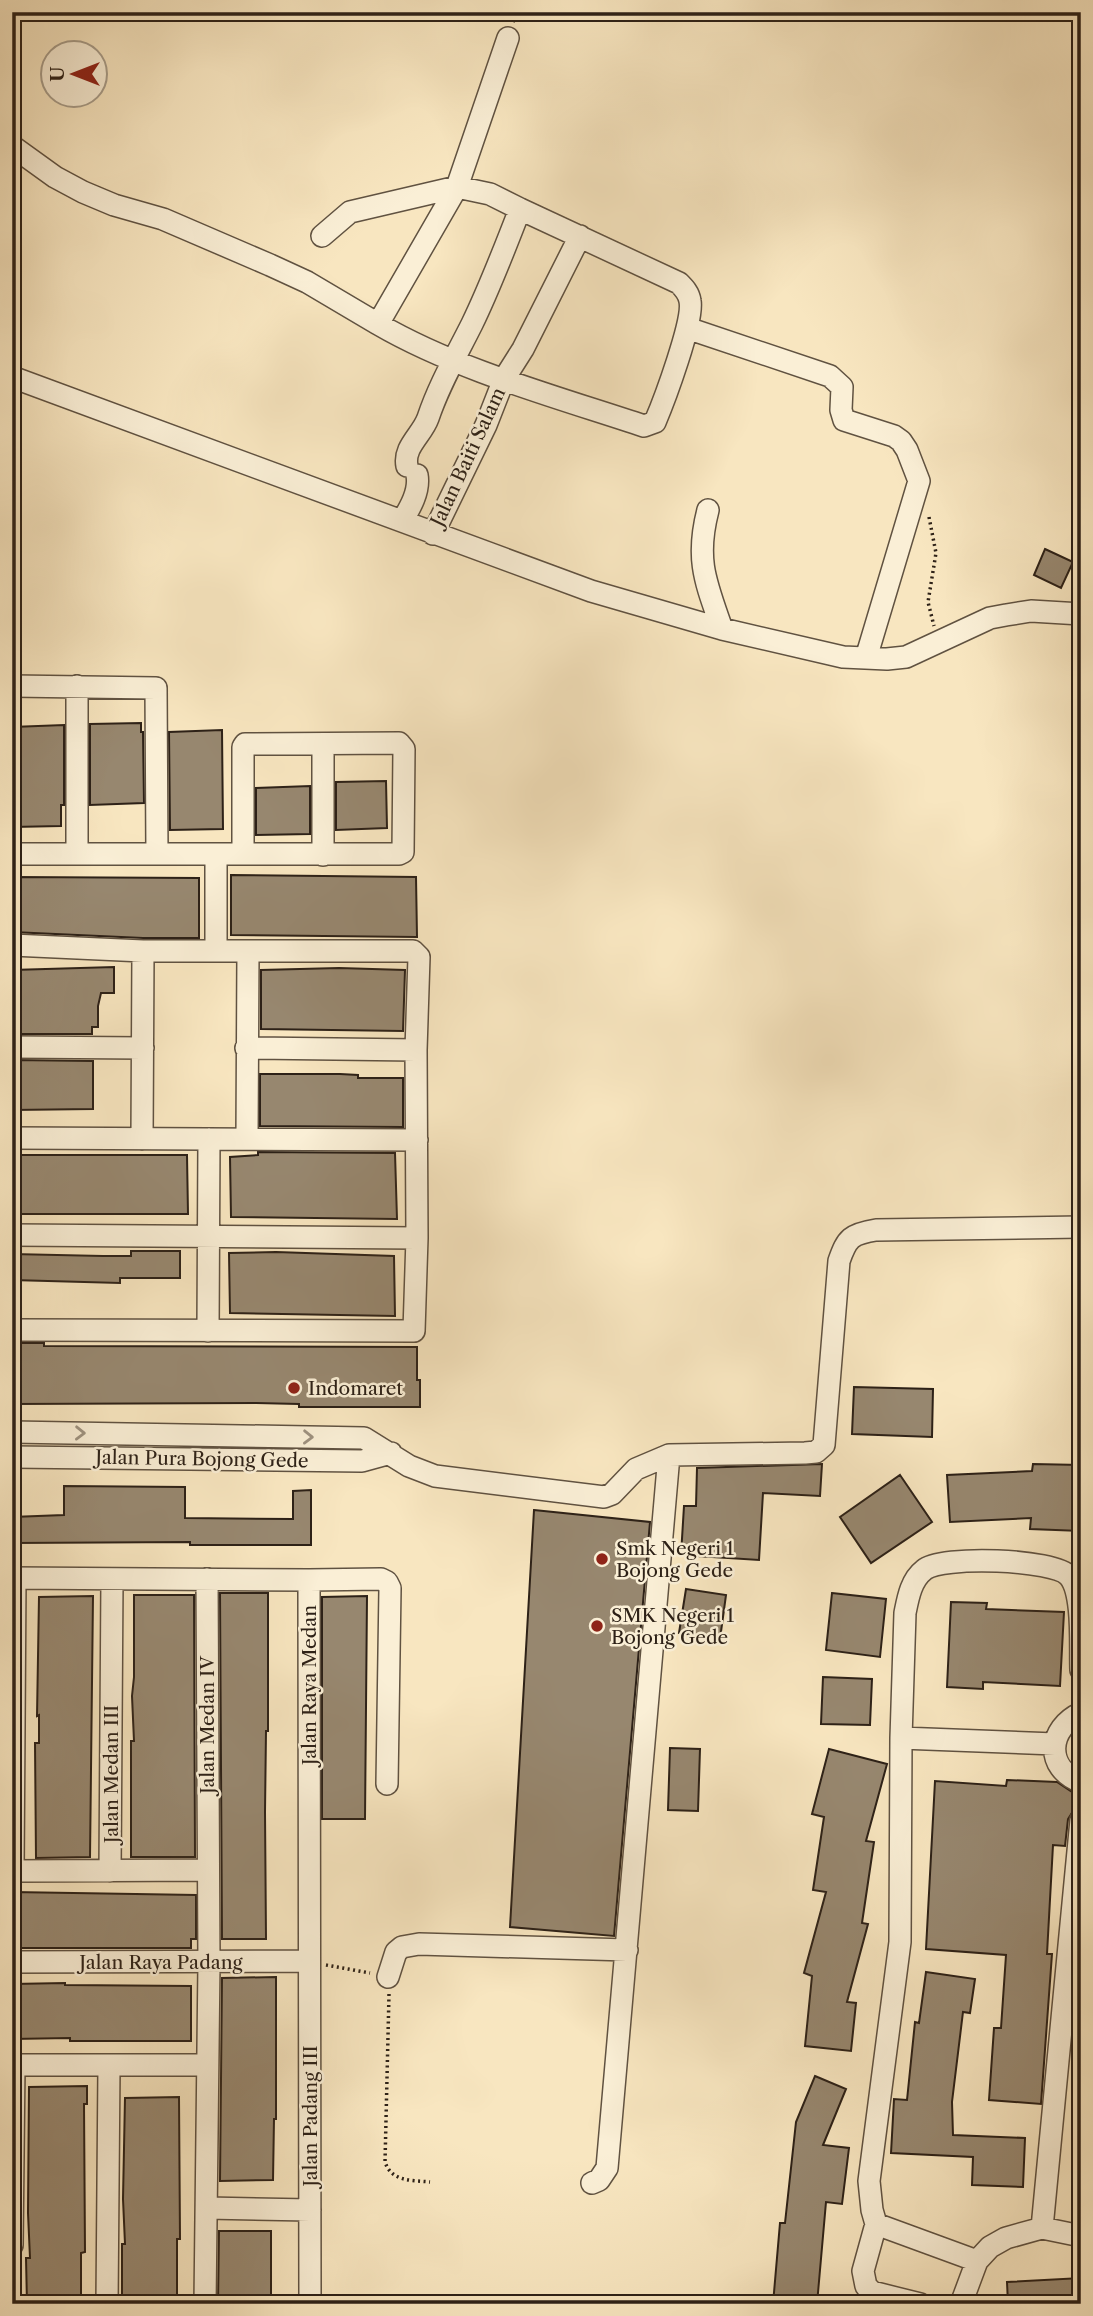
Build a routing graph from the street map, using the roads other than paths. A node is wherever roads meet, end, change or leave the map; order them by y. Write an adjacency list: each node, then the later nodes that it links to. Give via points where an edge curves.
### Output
1 (508, 38): 3 (street)
2 (15, 156): 7 (street, via 83,192 163,219 307,282)
3 (457, 187): 4 (street, via 489,194); 5 (street, via 350,212); 7 (street)
4 (520, 209): 6 (street); 9 (street, via 485,296)
5 (322, 236)
6 (580, 236): 8 (street, via 679,283 691,304); 11 (street, Jalan Baiti Salam)
7 (378, 324): 9 (street)
8 (687, 328): 11 (street, via 662,406 654,422 644,426); 17 (street, via 836,379 842,387 845,421 894,436 907,450 919,481)
9 (453, 359): 11 (street); 13 (street, via 433,397 424,428 409,447 406,459 418,484)
10 (12, 377): 13 (street)
11 (504, 379): 14 (street, Jalan Baiti Salam)
12 (709, 510): 16 (street, via 702,563)
13 (402, 521): 14 (street)
14 (433, 534): 16 (street, via 592,591)
15 (1081, 614): 17 (street, via 1031,611 998,616 906,657)
16 (722, 629): 17 (street, via 843,657)
17 (866, 658)
18 (12, 686): 19 (street)
19 (77, 686): 22 (street); 23 (street, via 156,688)
20 (323, 744): 25 (street, via 245,744); 26 (street); 26 (street, via 402,745 404,848 399,854)
21 (12, 854): 22 (street)
22 (77, 854): 23 (street)
23 (157, 854): 24 (street)
24 (216, 854): 25 (street); 29 (street)
25 (243, 854): 26 (street)
26 (323, 855)
27 (12, 945): 28 (street)
28 (143, 951): 29 (street); 32 (street)
29 (216, 951): 30 (street)
30 (248, 951): 33 (street); 34 (street, via 416,952)
31 (12, 1047): 32 (street)
32 (143, 1048): 36 (street)
33 (246, 1048): 34 (street); 38 (street)
34 (416, 1050): 39 (street)
35 (12, 1138): 36 (street)
36 (142, 1139): 37 (street)
37 (209, 1139): 38 (street); 42 (street)
38 (247, 1139): 39 (street)
39 (417, 1140): 43 (street)
40 (1081, 1227): 48 (street, via 858,1233 845,1243 839,1261 824,1445 805,1453)
41 (12, 1235): 42 (street)
42 (209, 1237): 43 (street); 45 (street)
43 (417, 1237): 45 (street, via 414,1331)
44 (12, 1330): 45 (street)
45 (208, 1331)
46 (12, 1432): 47 (street, one-way to 47, via 364,1438)
47 (391, 1453): 48 (street, via 435,1476 604,1497 636,1469); 49 (street, Jalan Pura Bojong Gede, via 362,1461)
48 (669, 1455): 64 (street)
49 (12, 1457)
50 (13, 1578): 51 (street, Jalan Raya Medan); 62 (street)
51 (112, 1579): 52 (street, Jalan Raya Medan); 63 (street, Jalan Medan III)
52 (207, 1580): 53 (street, Jalan Raya Medan); 61 (street, Jalan Medan IV)
53 (309, 1580): 59 (street, via 381,1580 390,1588); 65 (street, Jalan Raya Medan)
54 (1081, 1670): 56 (street, via 1078,1599 1067,1574 1039,1564 935,1563 915,1581 906,1604)
55 (1081, 1713): 57 (street, via 1059,1729)
56 (901, 1738): 57 (street); 75 (street, via 901,1942 869,2181)
57 (1055, 1744): 58 (street, via 1061,1769)
58 (1081, 1782)
59 (387, 1784)
60 (1081, 1819): 76 (street)
61 (206, 1870): 63 (street); 67 (street, Jalan Medan IV)
62 (13, 1871): 63 (street, Jalan Medan III)
63 (110, 1871)
64 (627, 1950): 68 (street, via 419,1944 396,1952); 72 (street, via 607,2168)
65 (309, 1961): 67 (street, Jalan Raya Padang); 74 (street, Jalan Padang III)
66 (12, 1962): 67 (street, Jalan Raya Padang)
67 (209, 1963): 71 (street)
68 (388, 1977)
69 (13, 2066): 70 (street); 78 (street)
70 (109, 2066): 71 (street); 80 (street)
71 (207, 2066): 73 (street)
72 (592, 2183)
73 (207, 2208): 74 (street, Jalan Padang III); 81 (street)
74 (310, 2210): 82 (street)
75 (876, 2224): 79 (street); 83 (street, via 863,2271 866,2286 872,2292)
76 (1042, 2228): 77 (street); 79 (street, via 1006,2238)
77 (1081, 2236)
78 (12, 2245)
79 (977, 2261): 84 (street)
80 (107, 2304)
81 (205, 2304)
82 (310, 2304)
83 (919, 2304)
84 (961, 2304)

